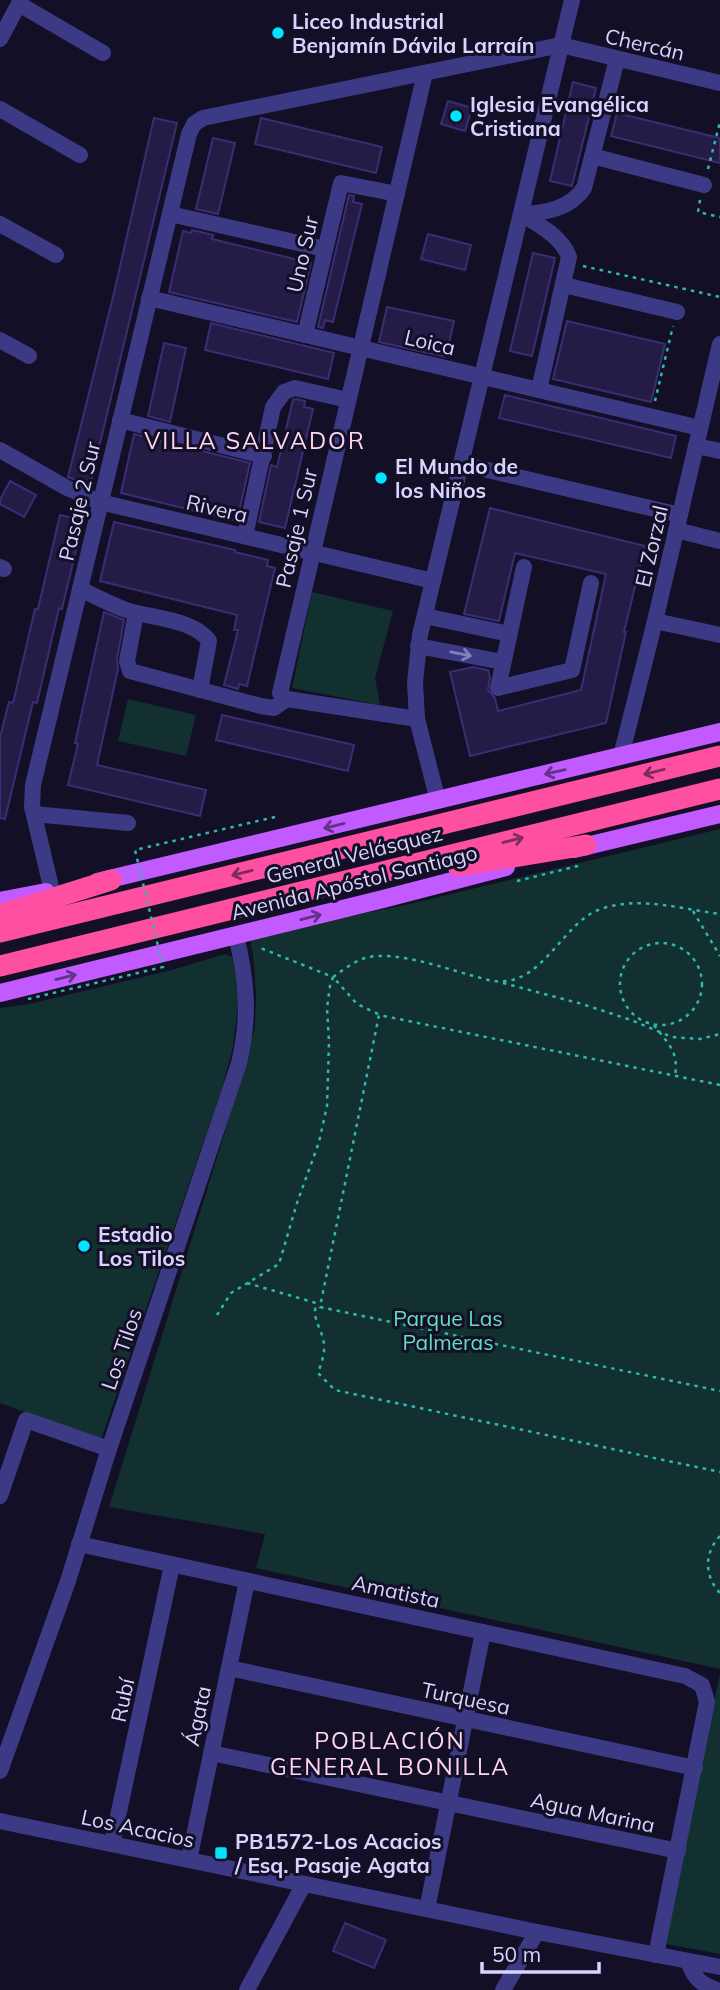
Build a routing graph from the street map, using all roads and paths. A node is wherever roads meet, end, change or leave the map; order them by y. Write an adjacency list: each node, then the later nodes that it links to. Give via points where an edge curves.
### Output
1 (572, 0): 4 (street)
2 (20, 2): 3 (street); 5 (street)
3 (0, 39)
4 (561, 45): 6 (street, Chercán); 7 (street); 16 (street)
5 (103, 52)
6 (617, 59): 8 (street, Chercán); 12 (street)
7 (425, 73): 14 (street, Pasaje 1 Sur); 15 (street, Pasaje 2 Sur, via 203,118 189,134)
8 (720, 83)
9 (0, 109): 11 (street)
10 (720, 122): 13 (path)
11 (80, 155)
12 (592, 156): 13 (street); 16 (street, via 584,188 576,198 550,210)
13 (704, 185): 17 (path, via 698,212)
14 (397, 194): 19 (street, Uno Sur, via 341,183); 28 (street, Pasaje 1 Sur)
15 (170, 214): 19 (street); 23 (street, Pasaje 2 Sur)
16 (521, 214): 21 (street, via 565,248); 31 (street)
17 (720, 217)
18 (0, 224): 20 (street)
19 (325, 249): 26 (street, Uno Sur)
20 (56, 255)
21 (569, 262): 22 (street); 24 (path)
22 (564, 285): 25 (street); 32 (street)
23 (149, 298): 26 (street, Loica); 35 (street, Pasaje 2 Sur)
24 (720, 298)
25 (677, 312): 34 (path)
26 (305, 335): 28 (street, Loica)
27 (0, 340): 30 (street)
28 (360, 348): 31 (street, Loica); 33 (street, Pasaje 1 Sur)
29 (719, 353): 36 (street, El Zorzal)
30 (29, 356)
31 (483, 376): 32 (street, Loica); 41 (street)
32 (539, 390): 34 (street, Loica)
33 (348, 400): 40 (street, via 295,388 284,392 273,407); 46 (street, Pasaje 1 Sur)
34 (652, 416): 36 (street, Loica)
35 (120, 420): 40 (street); 42 (street, Pasaje 2 Sur)
36 (700, 428): 37 (street, El Zorzal)
37 (696, 446): 39 (street); 43 (street, El Zorzal)
38 (0, 450): 42 (street, Rivera)
39 (720, 452)
40 (264, 456): 44 (street)
41 (462, 464): 43 (street); 48 (street)
42 (100, 502): 44 (street, Rivera); 50 (street, Pasaje 2 Sur)
43 (678, 523): 45 (street); 53 (street, El Zorzal)
44 (246, 536): 46 (street, Rivera)
45 (720, 541)
46 (312, 552): 48 (street, Rivera); 59 (street, Pasaje 1 Sur, via 281,682 280,693)
47 (524, 567): 54 (street)
48 (433, 581): 52 (street)
49 (591, 583): 57 (street, via 572,670 498,688)
50 (80, 589): 51 (street); 66 (street, Pasaje 2 Sur, via 33,785)
51 (136, 613): 58 (street, via 191,626 205,636 209,641); 58 (street, via 127,661 130,671)
52 (425, 617): 54 (street); 56 (street)
53 (655, 621): 55 (street); 62 (street, El Zorzal)
54 (509, 634): 57 (street)
55 (720, 635)
56 (418, 646): 57 (street, one-way to 57); 60 (street)
57 (503, 662)
58 (200, 690): 59 (street, via 274,708)
59 (287, 699): 60 (street)
60 (417, 719): 65 (street)
61 (720, 732): 62 (main road)
62 (621, 756): 65 (main road, one-way to 65)
63 (720, 756): 78 (highway, General Velásquez, one-way to 78)
64 (720, 789): 73 (highway, General Velásquez, one-way to 64)
65 (438, 801): 71 (main road, one-way to 71)
66 (34, 814): 69 (street); 72 (street, Pasaje 2 Sur)
67 (720, 814): 70 (main road, Avenida Apóstol Santiago)
68 (279, 816): 85 (path, bridge, via 135,850 163,967)
69 (128, 823)
70 (586, 845): 73 (highway); 79 (main road, Avenida Apóstol Santiago, one-way to 70)
71 (111, 880): 72 (main road); 77 (highway)
72 (52, 891): 74 (main road)
73 (304, 891): 81 (highway, General Velásquez)
74 (0, 901)
75 (693, 911): 76 (path); 80 (path); 83 (path, via 649,903 598,910 531,970)
76 (720, 914)
77 (0, 915)
78 (0, 932)
79 (244, 940): 82 (path); 84 (main road, Avenida Apóstol Santiago, one-way to 79); 95 (street, Los Tilos, via 247,997 239,1063)
80 (720, 956)
81 (0, 965)
82 (333, 977): 83 (path, via 366,957 383,957); 86 (path, via 357,1003); 92 (path, via 327,1008 327,1106 319,1142 279,1264)
83 (500, 982): 88 (path, via 582,1004)
84 (0, 993)
85 (28, 999)
86 (379, 1015): 90 (path); 94 (path, via 320,1307)
87 (654, 1025): 87 (path, via 681,1020 699,1000 701,973 686,951 674,944 648,944 636,950 621,973 622,1000 640,1020); 88 (path)
88 (659, 1032): 89 (path, via 683,1039); 90 (path, via 675,1053)
89 (720, 1034)
90 (675, 1076): 91 (path)
91 (720, 1086)
92 (247, 1283): 93 (path, via 231,1293); 96 (path, via 316,1303 314,1314 324,1339 318,1373 335,1390)
93 (217, 1315)
94 (720, 1391)
95 (109, 1449): 97 (street, via 26,1420); 99 (street, Los Tilos)
96 (720, 1472)
97 (0, 1496)
98 (720, 1536): 102 (path, via 708,1555 707,1568)
99 (79, 1544): 100 (street, Amatista); 108 (street, Los Tilos)
100 (172, 1565): 101 (street, Amatista); 111 (street, Rubí)
101 (247, 1581): 103 (street, Amatista); 104 (street, Ágata)
102 (720, 1593)
103 (483, 1632): 105 (street); 107 (street, Amatista, via 685,1676 702,1685 707,1702)
104 (229, 1668): 105 (street, Turquesa); 106 (street, Ágata)
105 (466, 1719): 107 (street, Turquesa); 109 (street)
106 (211, 1753): 109 (street, Agua Marina); 113 (street, Ágata)
107 (695, 1768): 112 (street)
108 (0, 1771)
109 (449, 1803): 112 (street, Agua Marina); 115 (street)
110 (1, 1823): 111 (street, Los Acacios)
111 (112, 1844): 113 (street, Los Acacios)
112 (678, 1851): 117 (street)
113 (189, 1860): 114 (street, Los Acacios)
114 (304, 1884): 115 (street, Los Acacios); 120 (street)
115 (428, 1909): 116 (street, Los Acacios)
116 (537, 1932): 117 (street, Los Acacios); 121 (street)
117 (656, 1955): 118 (street, Los Acacios)
118 (688, 1961): 119 (street, Los Acacios); 122 (street, via 693,1976)
119 (720, 1967)
120 (247, 1990)
121 (503, 1990)
122 (718, 1990)

